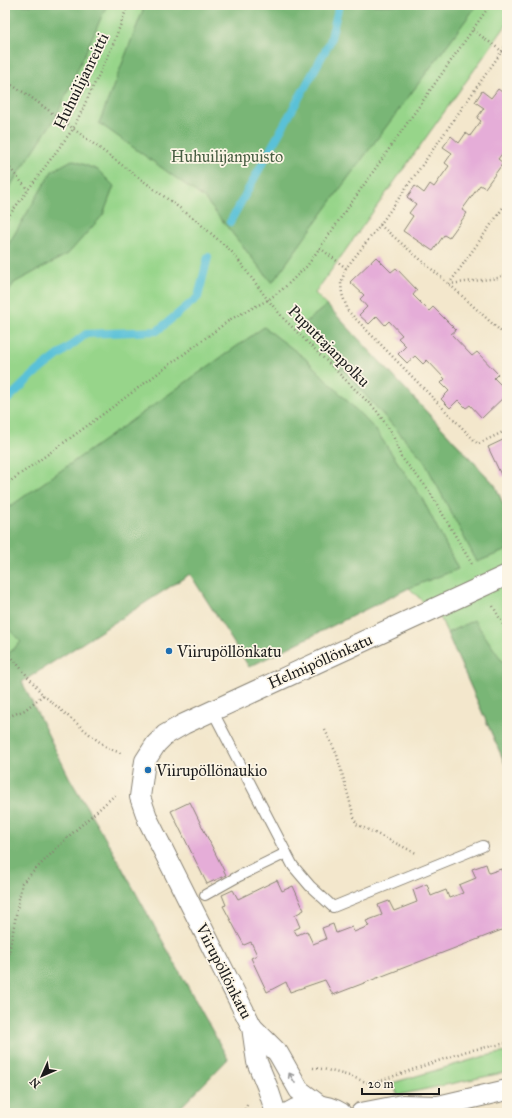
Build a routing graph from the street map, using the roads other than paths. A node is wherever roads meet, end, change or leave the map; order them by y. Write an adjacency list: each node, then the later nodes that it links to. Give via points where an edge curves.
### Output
1 (507, 575): 2 (street, Helmipöllönkatu)
2 (212, 710): 3 (street, Helmipöllönkatu, via 166,735 156,744); 5 (lane)
3 (145, 761): 7 (street, Viirupöllönkatu, via 140,796 148,820)
4 (483, 846): 5 (lane, via 333,907 310,886)
5 (286, 853): 6 (lane)
6 (205, 894)
7 (252, 1027): 9 (street, Viirupöllönkatu, one-way to 7, via 299,1090 278,1052); 11 (street, Viirupöllönkatu, via 257,1062)
8 (507, 1090): 10 (street)
9 (319, 1105): 12 (street, via 304,1106); 13 (street)
10 (433, 1110): 14 (street, via 402,1105)
11 (276, 1113)
12 (288, 1113)
13 (342, 1113)
14 (361, 1113)

